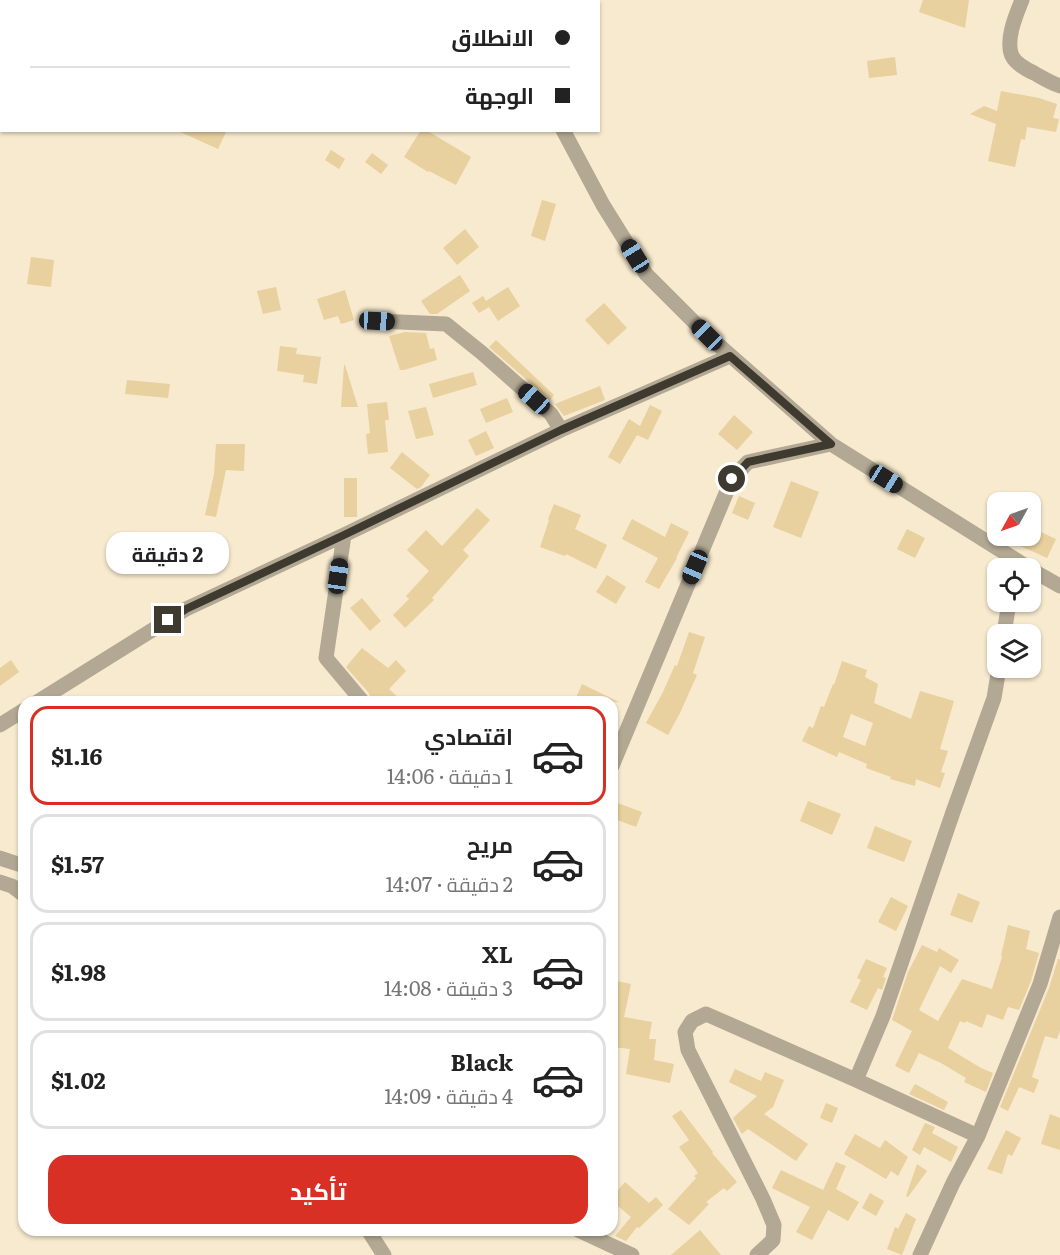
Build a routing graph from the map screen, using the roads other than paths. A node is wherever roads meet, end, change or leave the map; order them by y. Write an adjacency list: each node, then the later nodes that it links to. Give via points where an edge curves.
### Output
1 (1022, 0): 2 (street, via 1010,42 1012,57 1021,66)
2 (1060, 86)
3 (563, 132): 5 (street, via 646,274)
4 (377, 321): 6 (street, via 446,324 551,414)
5 (730, 356): 6 (street); 7 (street)
6 (561, 430): 8 (street)
7 (831, 444): 9 (street); 17 (street, via 748,462 732,479)
8 (344, 535): 13 (street, via 186,609); 14 (street, via 326,658)
9 (1004, 558)
10 (1041, 575): 11 (street)
11 (1060, 586)
12 (997, 678): 23 (street, via 994,698 883,1016)
13 (47, 696)
14 (358, 696)
15 (18, 714): 16 (street)
16 (0, 725)
17 (618, 752)
18 (0, 858): 19 (street)
19 (18, 864)
20 (0, 882): 21 (street)
21 (18, 890)
22 (1060, 917): 24 (street, via 1040,984)
23 (856, 1080): 24 (street); 29 (street, via 706,1014 692,1020 685,1032 688,1050 774,1225 772,1240)
24 (978, 1136): 30 (street)
25 (372, 1236): 27 (street)
26 (591, 1236): 28 (street)
27 (384, 1255)
28 (632, 1255)
29 (757, 1255)
30 (920, 1255)

